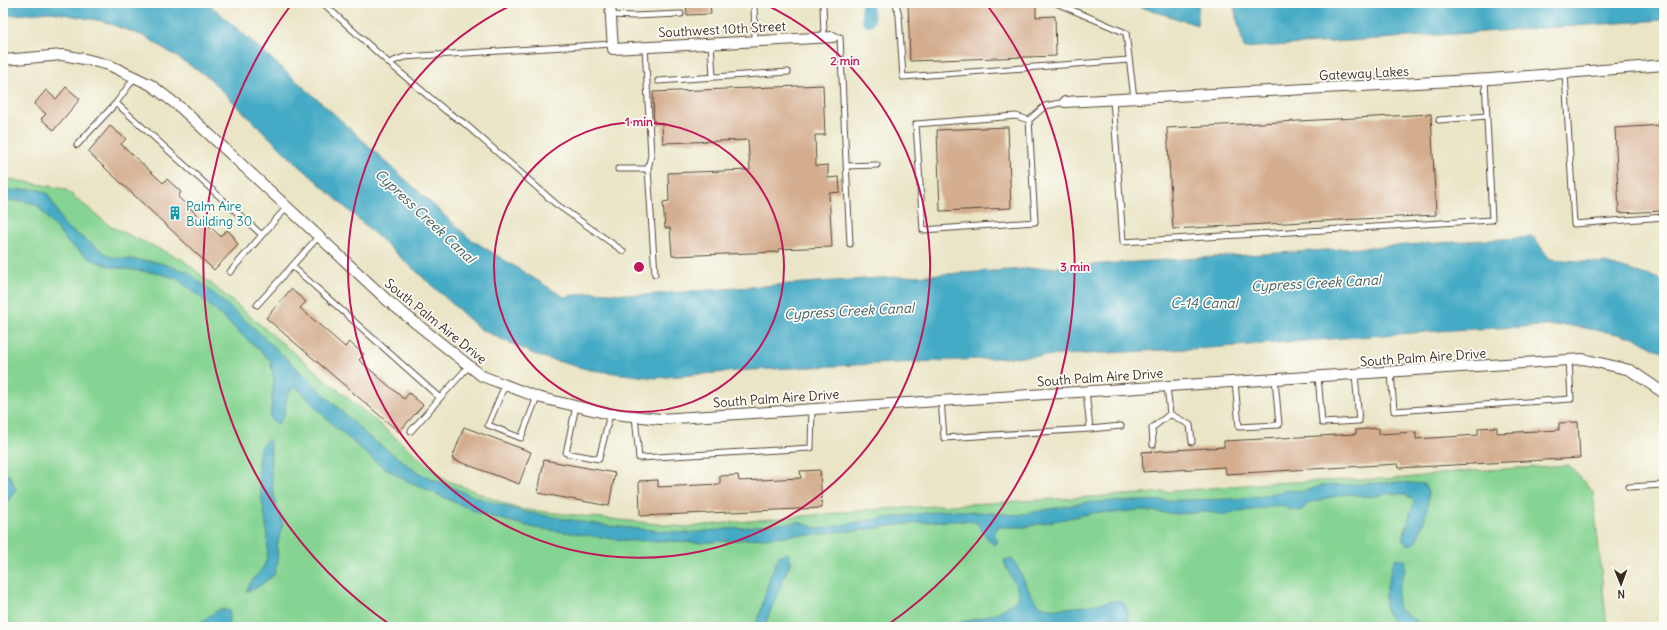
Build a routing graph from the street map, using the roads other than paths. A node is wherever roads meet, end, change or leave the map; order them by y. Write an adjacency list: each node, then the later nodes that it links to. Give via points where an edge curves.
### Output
1 (326, 3): 16 (lane, via 326,6)
2 (610, 3): 8 (street)
3 (754, 3): 10 (lane)
4 (823, 3): 9 (lane)
5 (896, 3): 15 (lane, via 903,77)
6 (1056, 3): 15 (lane, via 1126,33)
7 (681, 14): 8 (lane)
8 (610, 15): 12 (street)
9 (832, 37): 10 (street, Southwest 10th Street); 33 (lane)
10 (755, 40): 11 (street, Southwest 10th Street)
11 (711, 43): 13 (street, Southwest 10th Street); 21 (lane)
12 (612, 46): 13 (street, Southwest 10th Street); 16 (lane, via 404,57)
13 (645, 47): 35 (lane, via 651,155)
14 (3, 60): 20 (street, South Palm Aire Drive, via 63,56 109,65)
15 (1129, 60): 24 (lane)
16 (389, 63): 41 (lane, via 446,112 464,123 556,204)
17 (1664, 65): 19 (street, Gateway Lakes)
18 (788, 72): 21 (lane)
19 (1565, 73): 22 (street, Gateway Lakes); 37 (lane, via 1574,224)
20 (135, 77): 26 (lane); 36 (street, South Palm Aire Drive, via 151,85 181,108)
21 (713, 77): 23 (lane)
22 (1485, 79): 24 (street, Gateway Lakes); 28 (lane)
23 (658, 81)
24 (1134, 98): 25 (street, Gateway Lakes)
25 (1112, 99): 27 (street, Gateway Lakes); 28 (lane, via 1123,242 1492,220)
26 (116, 102): 31 (lane); 38 (lane)
27 (1065, 102): 29 (lane, via 1045,106)
28 (1487, 116): 30 (lane)
29 (1028, 120): 29 (lane, via 1035,222 923,230 916,124 1016,116)
30 (1439, 120)
31 (77, 145)
32 (877, 165): 33 (lane)
33 (846, 166): 40 (lane)
34 (618, 169): 35 (lane)
35 (648, 169): 44 (lane)
36 (287, 207): 38 (lane); 39 (street, South Palm Aire Drive)
37 (1664, 217)
38 (262, 235): 43 (lane)
39 (319, 236): 42 (lane); 47 (street, South Palm Aire Drive, via 388,301)
40 (850, 244)
41 (623, 251)
42 (292, 266): 45 (lane); 58 (lane)
43 (230, 272)
44 (655, 274)
45 (257, 305)
46 (1569, 360): 48 (street, South Palm Aire Drive); 48 (lane, via 1571,398 1394,411); 56 (street, South Palm Aire Drive, via 1583,359 1630,370)
47 (469, 366): 53 (street, South Palm Aire Drive, via 482,376); 58 (lane)
48 (1391, 372): 49 (street, South Palm Aire Drive)
49 (1355, 374): 50 (street, South Palm Aire Drive); 50 (lane, via 1359,421 1322,423)
50 (1318, 376): 51 (street, South Palm Aire Drive)
51 (1275, 379): 52 (street, South Palm Aire Drive); 52 (lane, via 1279,425 1240,428)
52 (1235, 382): 54 (street, South Palm Aire Drive)
53 (505, 385): 57 (street, South Palm Aire Drive); 57 (lane, via 488,425 521,438)
54 (1168, 386): 55 (street, South Palm Aire Drive); 63 (lane)
55 (1086, 391): 59 (street, South Palm Aire Drive); 66 (lane)
56 (1664, 393)
57 (537, 397): 60 (street, South Palm Aire Drive)
58 (440, 398): 67 (lane)
59 (941, 400): 61 (street, South Palm Aire Drive); 66 (lane, via 944,438)
60 (576, 406): 62 (street, South Palm Aire Drive); 62 (lane, via 566,453 599,459)
61 (812, 408): 64 (street, South Palm Aire Drive, via 660,419); 64 (lane, via 811,448 639,458)
62 (610, 414): 64 (street, South Palm Aire Drive)
63 (1170, 414): 68 (lane, via 1190,425); 69 (lane, via 1152,428)
64 (635, 416)
65 (1121, 426): 66 (lane)
66 (1090, 429)
67 (411, 432)
68 (1192, 442)
69 (1153, 445)
70 (1664, 485): 71 (lane)
71 (1628, 487)

